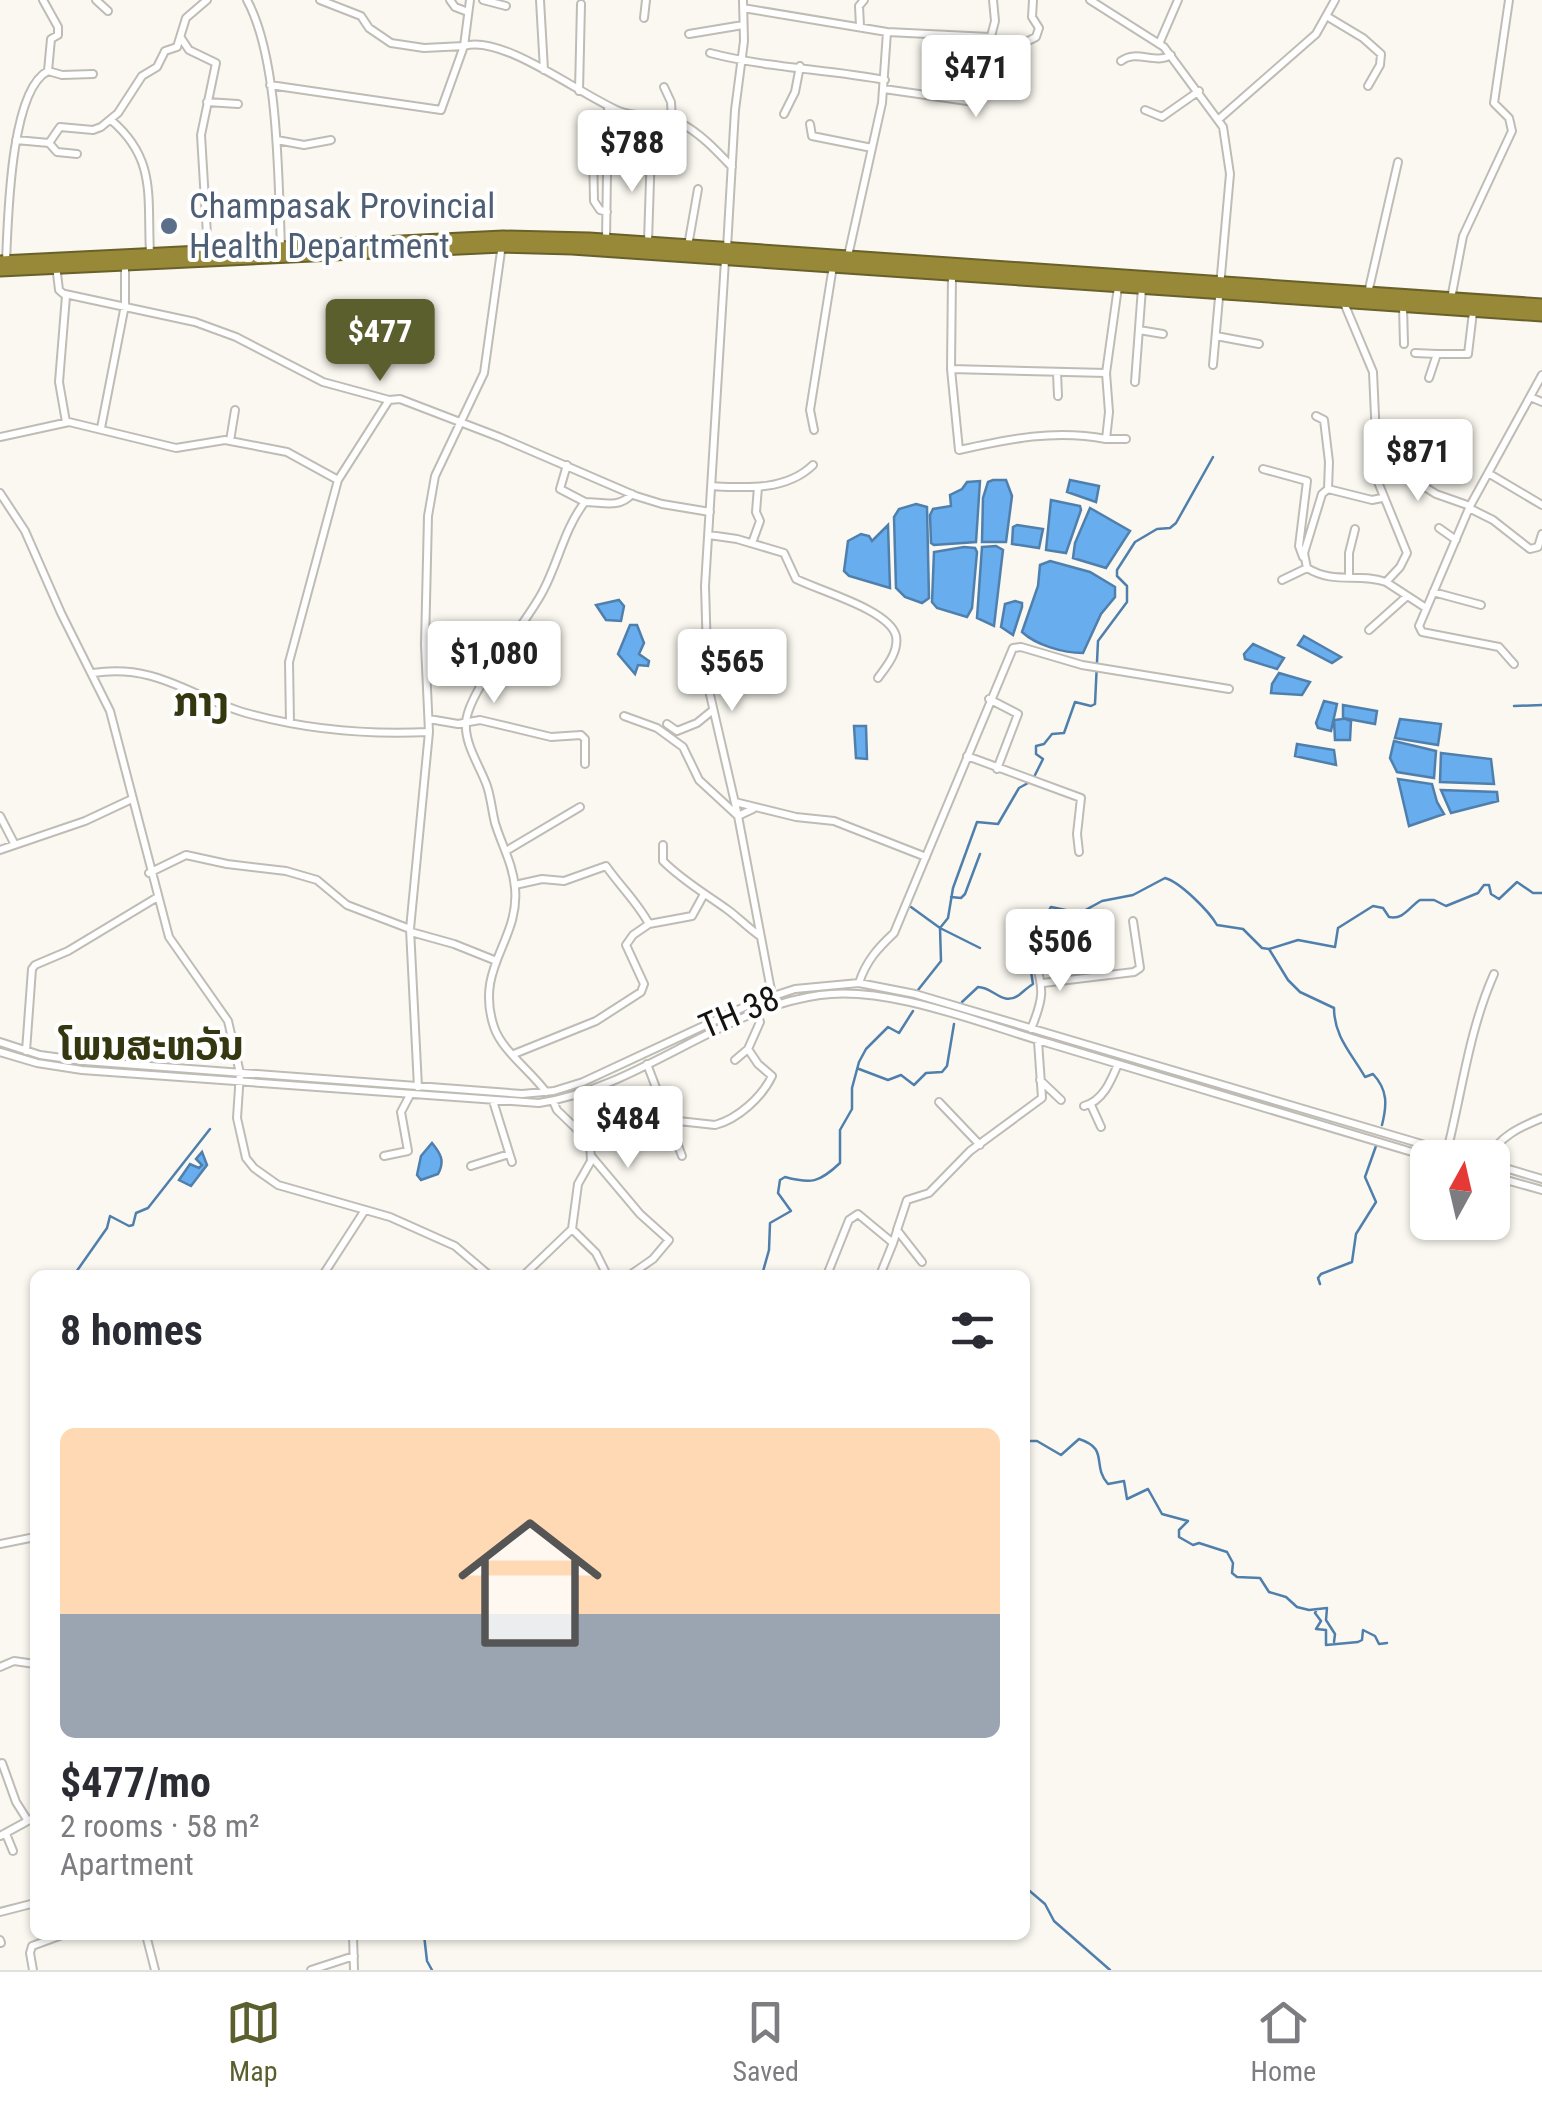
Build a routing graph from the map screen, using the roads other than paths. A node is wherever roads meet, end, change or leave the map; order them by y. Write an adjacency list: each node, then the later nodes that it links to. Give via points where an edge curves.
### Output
1 (43, 0): 38 (street, via 58,27)
2 (96, 0): 21 (street)
3 (206, 0): 29 (street, via 186,18)
4 (248, 0): 41 (street)
5 (320, 0): 32 (street, via 361,16 392,44)
6 (450, 0): 22 (street)
7 (470, 0): 22 (street)
8 (483, 0): 20 (street)
9 (540, 0): 39 (street)
10 (646, 0): 24 (street)
11 (864, 0): 26 (street)
12 (993, 0): 30 (street)
13 (1033, 0): 30 (street, via 1036,37)
14 (1092, 0): 31 (street)
15 (1178, 0): 31 (street)
16 (1335, 0): 23 (street)
17 (1509, 0): 91 (street, via 1494,103 1512,131 1463,236)
18 (581, 4): 45 (street)
19 (743, 4): 25 (street); 26 (street)
20 (506, 6)
21 (108, 11)
22 (468, 12): 32 (street)
23 (1328, 17): 43 (street, via 1381,54); 52 (street)
24 (644, 18)
25 (743, 26): 28 (street); 35 (street)
26 (860, 26): 27 (street)
27 (887, 32): 30 (street); 42 (street)
28 (689, 34)
29 (181, 38): 47 (street, via 189,50 216,63); 53 (street)
30 (990, 39): 42 (street, via 974,102)
31 (1158, 44): 34 (street)
32 (464, 46): 39 (street, via 505,50); 41 (street, via 441,110)
33 (710, 53): 35 (street)
34 (1171, 55): 36 (street); 46 (street)
35 (742, 61): 37 (street); 65 (street)
36 (1121, 61)
37 (800, 66): 42 (street); 51 (street)
38 (48, 71): 40 (street); 58 (street, via 34,84)
39 (544, 71): 45 (street)
40 (93, 74)
41 (270, 84): 56 (street)
42 (885, 84): 60 (street)
43 (1368, 86)
44 (664, 87): 54 (street)
45 (579, 92): 49 (street)
46 (1199, 92): 50 (street, via 1162,117); 52 (street)
47 (207, 102): 48 (street); 73 (street, via 201,135)
48 (238, 104)
49 (608, 106): 54 (street); 67 (street)
50 (1145, 110)
51 (784, 114)
52 (1219, 119): 86 (street, via 1230,174)
53 (110, 120): 59 (street, via 93,130 60,127); 76 (street, via 142,154)
54 (672, 120): 65 (street, via 698,133)
55 (810, 124): 60 (street, via 812,136)
56 (276, 140): 57 (street); 74 (street)
57 (331, 140)
58 (15, 142): 59 (street); 80 (street)
59 (48, 142): 63 (street, via 58,152)
60 (872, 148): 77 (street)
61 (651, 149): 70 (street)
62 (594, 152): 67 (street, via 594,201)
63 (77, 154)
64 (1398, 162): 88 (street)
65 (733, 168): 75 (street)
66 (698, 189): 72 (street)
67 (607, 212): 68 (street)
68 (606, 240): 70 (highway); 71 (highway)
69 (502, 242): 71 (highway); 74 (highway); 117 (street, via 484,373)
70 (648, 243): 72 (highway)
71 (588, 244): 75 (highway)
72 (688, 246): 75 (highway)
73 (208, 251): 74 (highway); 76 (highway)
74 (281, 253): 78 (highway)
75 (726, 253): 77 (highway); 81 (highway); 130 (street)
76 (150, 254): 79 (highway)
77 (847, 262): 81 (highway); 82 (highway); 83 (highway)
78 (124, 263): 79 (highway); 90 (street)
79 (56, 264): 80 (highway); 87 (street)
80 (2, 265)
81 (833, 266): 119 (street, via 810,410)
82 (952, 274): 83 (highway); 104 (street)
83 (1090, 280): 84 (highway); 86 (highway)
84 (1118, 286): 85 (highway); 106 (street)
85 (1142, 288): 86 (highway); 96 (street)
86 (1222, 288): 88 (highway); 89 (highway); 98 (street)
87 (65, 294): 90 (street); 116 (street, via 59,382)
88 (1368, 294): 91 (highway)
89 (1344, 303): 92 (highway); 126 (street, via 1374,372)
90 (126, 305): 112 (street, via 212,328 322,382); 118 (street)
91 (1449, 305): 92 (highway); 93 (highway); 94 (highway)
92 (1403, 306): 100 (street)
93 (1542, 306)
94 (1473, 310): 95 (highway); 102 (street, via 1468,354)
95 (1542, 314)
96 (1139, 330): 97 (street); 109 (street)
97 (1163, 334)
98 (1216, 336): 99 (street); 103 (street)
99 (1259, 344)
100 (1404, 344)
101 (1415, 352): 102 (street)
102 (1438, 354): 108 (street)
103 (1213, 364)
104 (951, 370): 105 (street); 121 (street, via 958,450 1041,434)
105 (1057, 374): 106 (street); 110 (street)
106 (1106, 374): 121 (street)
107 (1542, 375): 111 (street)
108 (1430, 378)
109 (1135, 382)
110 (1058, 396)
111 (1530, 398): 113 (street); 128 (street)
112 (390, 400): 117 (street); 129 (street)
113 (1542, 402)
114 (235, 410): 123 (street)
115 (1316, 416): 132 (street, via 1327,429)
116 (66, 422): 118 (street); 120 (street)
117 (461, 422): 124 (street); 163 (street, via 432,482 428,516)
118 (101, 428): 123 (street, via 176,448)
119 (814, 430)
120 (0, 437)
121 (1106, 439): 122 (street)
122 (1126, 439)
123 (230, 441): 129 (street, via 287,452)
124 (567, 465): 133 (street); 136 (street, via 560,489)
125 (813, 465): 131 (street)
126 (1377, 466): 135 (street); 138 (street)
127 (1264, 469): 146 (street, via 1307,481)
128 (1488, 473): 137 (street); 138 (street)
129 (338, 480): 165 (street, via 289,662)
130 (712, 486): 131 (street); 139 (street)
131 (758, 487): 145 (street, via 760,522)
132 (1328, 488): 135 (street); 146 (street)
133 (632, 494): 136 (street, via 614,504); 139 (street)
134 (1, 498): 157 (street, via 20,522)
135 (1382, 498): 150 (street, via 1407,553)
136 (584, 502): 164 (street, via 544,589)
137 (1542, 505)
138 (1469, 507): 142 (street, via 1530,549); 144 (street)
139 (710, 512): 143 (street)
140 (1439, 528): 144 (street)
141 (1355, 529): 148 (street)
142 (1542, 534)
143 (709, 535): 145 (street); 161 (street, via 706,640)
144 (1456, 540): 151 (street)
145 (752, 542): 158 (street, via 786,554 796,579 891,626 896,649)
146 (1303, 559): 147 (street)
147 (1307, 568): 148 (street, via 1330,579); 149 (street)
148 (1348, 577): 150 (street)
149 (1282, 580)
150 (1386, 582): 152 (street)
151 (1433, 592): 153 (street); 154 (street)
152 (1406, 597): 154 (street); 155 (street)
153 (1481, 605)
154 (1426, 608): 156 (street, via 1422,632 1500,647)
155 (1370, 630)
156 (1514, 664)
157 (93, 673): 165 (street, via 162,678 242,712); 171 (street)
158 (878, 678)
159 (1229, 689): 160 (street, via 1016,646)
160 (989, 699): 168 (street); 170 (street, via 1018,716)
161 (713, 710): 166 (street, via 677,731); 172 (street)
162 (624, 716): 176 (street, via 658,728 683,747 699,780)
163 (429, 719): 164 (street); 167 (street)
164 (466, 722): 169 (street, via 551,737 581,735); 180 (street)
165 (290, 723): 167 (street, via 353,733)
166 (667, 724)
167 (428, 732): 189 (street)
168 (968, 756): 170 (street); 182 (street)
169 (585, 764)
170 (997, 769): 181 (street, via 1080,798)
171 (132, 799): 177 (street); 183 (street)
172 (734, 801): 174 (street); 176 (street)
173 (580, 807): 180 (street)
174 (754, 808): 176 (street); 182 (street, via 834,820)
175 (0, 816): 177 (street)
176 (738, 816): 190 (street)
177 (14, 843): 179 (street)
178 (663, 845): 185 (street, via 663,861)
179 (0, 850)
180 (506, 851): 184 (street)
181 (1079, 852)
182 (926, 858): 194 (street, via 894,933 871,956)
183 (150, 873): 186 (street); 189 (street, via 186,855 286,871 317,880 347,905)
184 (515, 886): 188 (street, via 564,881 606,866); 192 (street, via 511,922)
185 (702, 896): 188 (street, via 692,916); 190 (street)
186 (156, 898): 205 (street, via 33,967); 211 (street, via 172,945 228,1021)
187 (1133, 921): 195 (street, via 1140,968)
188 (649, 924): 206 (street, via 626,946 644,984 641,992 596,1021)
189 (410, 931): 192 (street); 214 (street)
190 (760, 937): 196 (street)
191 (1034, 959): 195 (street)
192 (494, 960): 206 (street, via 494,1030)
193 (1494, 974): 225 (street, via 1476,1016)
194 (858, 983): 196 (street, TH 38); 199 (street, TH 38, via 915,994)
195 (1043, 983): 200 (street)
196 (772, 996): 197 (street); 213 (street, TH 38)
197 (774, 1006): 198 (street, TH 38); 199 (street, TH 38, via 859,994)
198 (757, 1012): 203 (street, via 760,1022); 209 (street, TH 38)
199 (998, 1024): 200 (street, TH 38); 201 (street, TH 38)
200 (1032, 1029): 221 (street, TH 38)
201 (1038, 1040): 210 (street, TH 38); 212 (street)
202 (0, 1042): 205 (street, TH 38)
203 (748, 1049): 208 (street); 222 (street, via 772,1076 761,1096 720,1124)
204 (0, 1052): 207 (street, TH 38)
205 (26, 1052): 207 (street, TH 38)
206 (514, 1054): 215 (street)
207 (38, 1059): 211 (street, TH 38, via 82,1070)
208 (735, 1060)
209 (647, 1064): 216 (street, TH 38); 222 (street)
210 (1118, 1064): 221 (street, TH 38); 224 (street, via 1103,1094 1088,1106)
211 (240, 1077): 214 (street, TH 38); 239 (street, via 238,1135 254,1168 296,1192)
212 (1040, 1080): 217 (street); 228 (street, via 1042,1098)
213 (571, 1086): 215 (street, TH 38); 216 (street)
214 (415, 1092): 215 (street, TH 38); 218 (street, TH 38); 231 (street, via 401,1112 408,1151)
215 (546, 1092)
216 (574, 1095): 219 (street, TH 38)
217 (1061, 1100)
218 (493, 1101): 219 (street, TH 38); 234 (street, via 510,1158)
219 (553, 1101): 229 (street)
220 (939, 1102): 228 (street)
221 (1293, 1111): 227 (street, TH 38); 230 (street, TH 38)
222 (668, 1117): 229 (street, via 640,1120); 232 (street)
223 (1542, 1118): 226 (street)
224 (1101, 1127)
225 (1449, 1140)
226 (1505, 1140)
227 (1410, 1142)
228 (980, 1145): 241 (street, via 928,1192 907,1200)
229 (592, 1146): 233 (street)
230 (1410, 1151)
231 (384, 1156)
232 (682, 1156)
233 (592, 1157): 240 (street, via 578,1184); 248 (street, via 668,1240)
234 (471, 1166)
235 (1510, 1169): 236 (street)
236 (1542, 1179)
237 (1510, 1181): 238 (street)
238 (1542, 1190)
239 (365, 1210): 244 (street); 245 (street, via 455,1246)
240 (572, 1229): 246 (street); 247 (street)
241 (897, 1230): 242 (street); 243 (street)
242 (893, 1243): 249 (street, via 854,1215); 250 (street)
243 (922, 1262)
244 (326, 1270)
245 (483, 1270)
246 (529, 1270)
247 (604, 1270)
248 (636, 1270)
249 (830, 1270)
250 (882, 1270)
251 (30, 1538): 252 (street)
252 (0, 1544)
253 (30, 1663): 254 (street)
254 (0, 1667)
255 (2, 1764): 256 (street, via 16,1802)
256 (30, 1817)
257 (30, 1820): 258 (street)
258 (3, 1835): 259 (street)
259 (13, 1851)
260 (30, 1904): 261 (street)
261 (0, 1912)
262 (48, 1940): 266 (street, via 32,1946)
263 (147, 1940): 267 (street)
264 (353, 1940): 265 (street)
265 (354, 1956): 268 (street); 269 (street)
266 (33, 1970)
267 (154, 1970)
268 (312, 1970)
269 (354, 1970)

